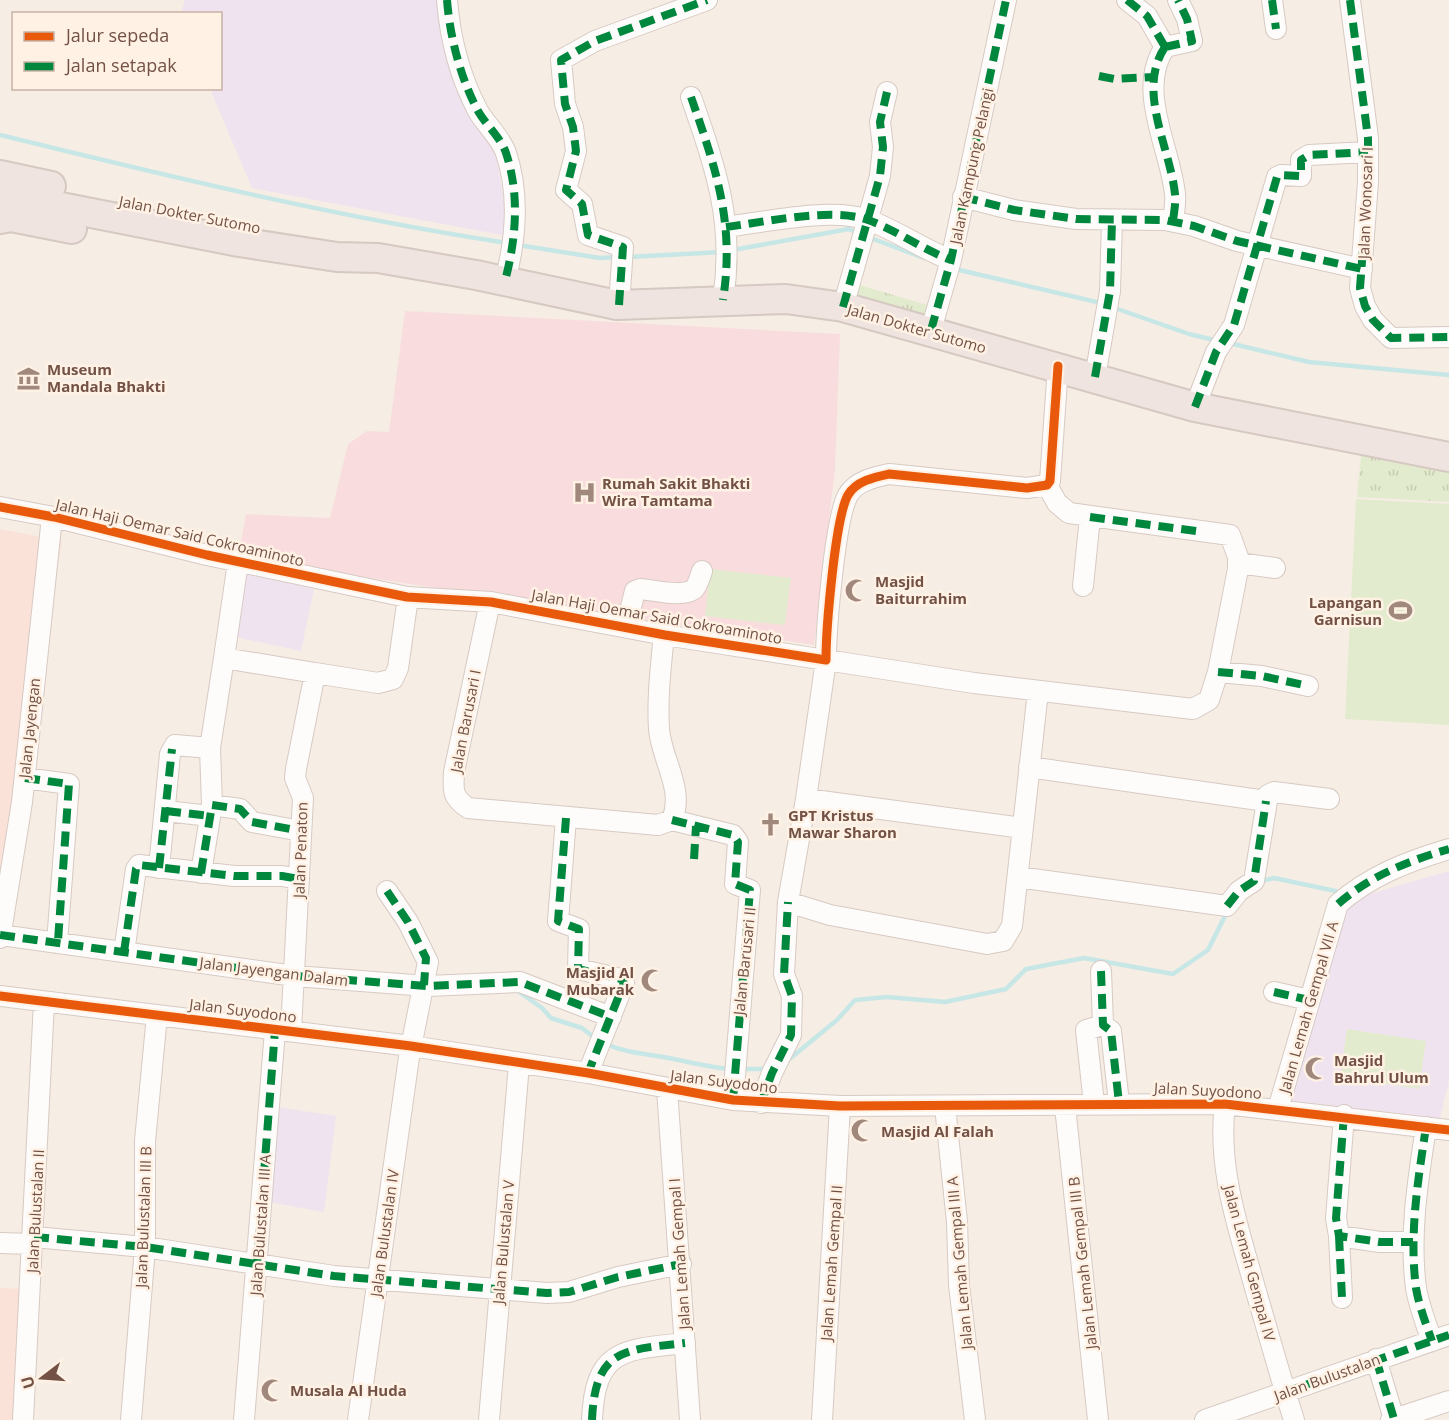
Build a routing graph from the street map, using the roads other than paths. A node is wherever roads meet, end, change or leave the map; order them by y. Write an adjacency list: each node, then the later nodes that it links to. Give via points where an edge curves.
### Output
1 (447, 0): 26 (street, via 449,23 467,86 478,111 505,151 516,210)
2 (707, 0): 28 (street, via 595,41 561,60 565,104 576,151 566,190 582,204 588,235 623,254)
3 (1006, 0): 14 (street, Jalan Kampung Pelangi)
4 (1127, 0): 9 (street, via 1147,16)
5 (1178, 0): 9 (street, via 1192,41)
6 (1272, 0): 8 (street)
7 (1350, 0): 12 (street, Jalan Wonosari I)
8 (1276, 29)
9 (1165, 47): 18 (street, via 1157,59 1153,95 1175,196)
10 (887, 92): 20 (street, via 880,122 880,177)
11 (691, 97): 21 (street, via 717,172)
12 (1368, 152): 22 (street, via 1309,155 1301,160 1301,176 1279,175); 25 (street, Jalan Wonosari I)
13 (0, 175): 23 (highway, Jalan Dokter Sutomo, via 178,214 338,242)
14 (963, 197): 17 (street, via 1014,210); 24 (street, Jalan Kampung Pelangi)
15 (0, 200): 19 (highway, Jalan Dokter Sutomo, via 20,199)
16 (0, 219): 19 (highway, via 11,217 127,240 154,235)
17 (1112, 220): 18 (street); 32 (street, via 1108,300)
18 (1173, 222): 22 (street)
19 (162, 227): 23 (highway, Jalan Dokter Sutomo, via 337,257)
20 (864, 228): 21 (street, via 838,216 800,217); 24 (street, via 922,249); 29 (street)
21 (727, 244): 27 (street)
22 (1257, 246): 25 (street); 34 (street, via 1234,326 1216,352)
23 (378, 258): 26 (highway, Jalan Dokter Sutomo)
24 (949, 266): 30 (street, Jalan Kampung Pelangi)
25 (1362, 269): 31 (street, Jalan Wonosari I, via 1360,288 1365,306 1391,338)
26 (507, 273): 28 (highway, Jalan Dokter Sutomo)
27 (723, 300): 28 (highway, Jalan Dokter Sutomo); 29 (highway, Jalan Dokter Sutomo, via 786,299)
28 (619, 305)
29 (843, 307): 30 (highway, Jalan Dokter Sutomo)
30 (931, 330): 33 (highway, Jalan Dokter Sutomo)
31 (1449, 337)
32 (1095, 377): 33 (highway, Jalan Dokter Sutomo); 34 (highway, Jalan Dokter Sutomo)
33 (1057, 385): 36 (street, via 1053,460)
34 (1195, 407): 35 (highway, Jalan Dokter Sutomo)
35 (1449, 457)
36 (1047, 485): 39 (street, via 1057,503 1069,513); 50 (street, via 1027,488 900,474 868,480 854,489 842,510)
37 (0, 507): 38 (street, Jalan Haji Oemar Said Cokroaminoto)
38 (52, 517): 40 (street, Jalan Haji Oemar Said Cokroaminoto); 57 (street, Jalan Jayengan)
39 (1090, 517): 41 (street, via 1230,535); 44 (street)
40 (238, 562): 45 (street, Jalan Haji Oemar Said Cokroaminoto); 49 (street)
41 (1238, 563): 42 (street); 51 (street, Jalan Haji Oemar Said Cokroaminoto)
42 (1275, 568)
43 (702, 571): 47 (street, via 696,588 690,591 635,591)
44 (1083, 586)
45 (408, 597): 46 (street, Jalan Haji Oemar Said Cokroaminoto); 52 (street, via 393,679 378,683)
46 (490, 602): 47 (street, Jalan Haji Oemar Said Cokroaminoto); 63 (street, Jalan Barusari I, via 454,772 453,795 468,808)
47 (626, 627): 48 (street, Jalan Haji Oemar Said Cokroaminoto)
48 (664, 634): 50 (street, Jalan Haji Oemar Said Cokroaminoto); 64 (street, via 659,730 675,793)
49 (224, 658): 52 (street); 55 (street)
50 (826, 660): 54 (street, Jalan Haji Oemar Said Cokroaminoto); 58 (street)
51 (1218, 672): 53 (street); 54 (street, Jalan Haji Oemar Said Cokroaminoto, via 1209,700 1193,709)
52 (315, 673): 66 (street, Jalan Penaton, via 295,778 303,798)
53 (1308, 686)
54 (1038, 692): 56 (street)
55 (210, 748): 61 (street); 62 (street, via 175,745 172,749)
56 (1029, 767): 60 (street); 65 (street)
57 (25, 778): 74 (street, Jalan Jayengan); 75 (street, via 69,784)
58 (806, 799): 65 (street); 73 (street)
59 (1329, 799): 60 (street, via 1274,792)
60 (1266, 801): 70 (street, via 1254,881 1227,906)
61 (211, 810): 62 (street); 66 (street, via 240,809 252,822); 69 (street)
62 (166, 812): 68 (street)
63 (566, 818): 64 (street, Jalan Barusari I, via 658,825); 85 (street, via 558,921 579,928 578,969 623,981)
64 (672, 820): 92 (street, Jalan Barusari II, via 733,835 738,842 735,884 748,887 750,894)
65 (1023, 828): 70 (street)
66 (301, 831): 71 (street, Jalan Penaton)
67 (1449, 849): 82 (street, Jalan Lemah Gempal VII A, via 1397,866 1338,904)
68 (159, 868): 69 (street); 76 (street, via 143,865 136,869)
69 (201, 873): 71 (street)
70 (1018, 877): 73 (street, via 1012,926 1003,941 987,944 830,915)
71 (299, 879): 78 (street, Jalan Penaton)
72 (387, 891): 79 (street, via 426,958)
73 (788, 903): 93 (street, via 784,974 792,996 792,1035)
74 (0, 936): 75 (street, Jalan Jayengan Dalam)
75 (57, 942): 76 (street, Jalan Jayengan Dalam)
76 (125, 950): 78 (street, Jalan Jayengan Dalam)
77 (1101, 971): 86 (street)
78 (295, 975): 79 (street, Jalan Jayengan Dalam); 87 (street, Jalan Penaton)
79 (424, 980): 85 (street, Jalan Jayengan Dalam, via 531,984); 88 (street, Jalan Bulustalan IV)
80 (1274, 992): 82 (street)
81 (0, 996): 83 (street, Jalan Suyodono)
82 (1309, 1000): 100 (street, Jalan Lemah Gempal VII A)
83 (44, 1002): 84 (street, Jalan Suyodono); 105 (street, Jalan Bulustalan II)
84 (157, 1014): 87 (street, Jalan Suyodono); 108 (street, Jalan Bulustalan III B, via 145,1142)
85 (611, 1017): 90 (street)
86 (1103, 1025): 94 (street, via 1111,1031); 95 (street, via 1086,1030)
87 (283, 1031): 88 (street, Jalan Suyodono); 109 (street, Jalan Bulustalan III A)
88 (411, 1046): 89 (street, Jalan Suyodono); 111 (street, Jalan Bulustalan IV)
89 (519, 1064): 90 (street, Jalan Suyodono); 112 (street, Jalan Bulustalan V)
90 (588, 1073): 91 (street, Jalan Suyodono)
91 (667, 1089): 92 (street, Jalan Suyodono); 110 (street, Jalan Lemah Gempal I)
92 (733, 1100): 93 (street, Jalan Suyodono)
93 (761, 1103): 97 (street, Jalan Suyodono)
94 (1119, 1103): 95 (street, Jalan Suyodono); 96 (street, Jalan Suyodono)
95 (1094, 1104): 99 (street, Jalan Suyodono)
96 (1225, 1104): 100 (street, Jalan Suyodono); 117 (street, Jalan Lemah Gempal IV, via 1225,1171)
97 (840, 1106): 98 (street, Jalan Suyodono); 127 (street, Jalan Lemah Gempal II)
98 (945, 1106): 99 (street, Jalan Suyodono); 128 (street, Jalan Lemah Gempal III A)
99 (1065, 1106): 129 (street, Jalan Lemah Gempal III B)
100 (1278, 1109): 101 (street, Jalan Suyodono)
101 (1344, 1116): 102 (street, Jalan Suyodono); 104 (street, via 1336,1218)
102 (1426, 1127): 103 (street, Jalan Suyodono); 106 (street)
103 (1449, 1130)
104 (1339, 1236): 106 (street); 113 (street)
105 (34, 1240): 107 (street); 108 (street); 120 (street, Jalan Bulustalan II)
106 (1413, 1242): 114 (street, via 1416,1289)
107 (0, 1243)
108 (145, 1247): 109 (street); 121 (street, Jalan Bulustalan III B)
109 (257, 1264): 111 (street); 122 (street, Jalan Bulustalan III A)
110 (681, 1264): 112 (street, via 569,1292); 115 (street, Jalan Lemah Gempal I)
111 (379, 1280): 112 (street); 123 (street, Jalan Bulustalan IV)
112 (498, 1291): 124 (street, Jalan Bulustalan V)
113 (1342, 1298)
114 (1441, 1338): 116 (street, Jalan Bulustalan)
115 (685, 1343): 125 (street, via 633,1350 614,1359 593,1389); 126 (street, Jalan Lemah Gempal I)
116 (1376, 1359): 117 (street, Jalan Bulustalan); 119 (street)
117 (1285, 1392): 130 (street, Jalan Bulustalan); 131 (street, Jalan Lemah Gempal IV)
118 (1449, 1401): 119 (street)
119 (1392, 1419)
120 (23, 1420)
121 (131, 1420)
122 (244, 1420)
123 (358, 1420)
124 (489, 1420)
125 (592, 1420)
126 (690, 1420)
127 (822, 1420)
128 (975, 1420)
129 (1098, 1420)
130 (1205, 1420)
131 (1294, 1420)

